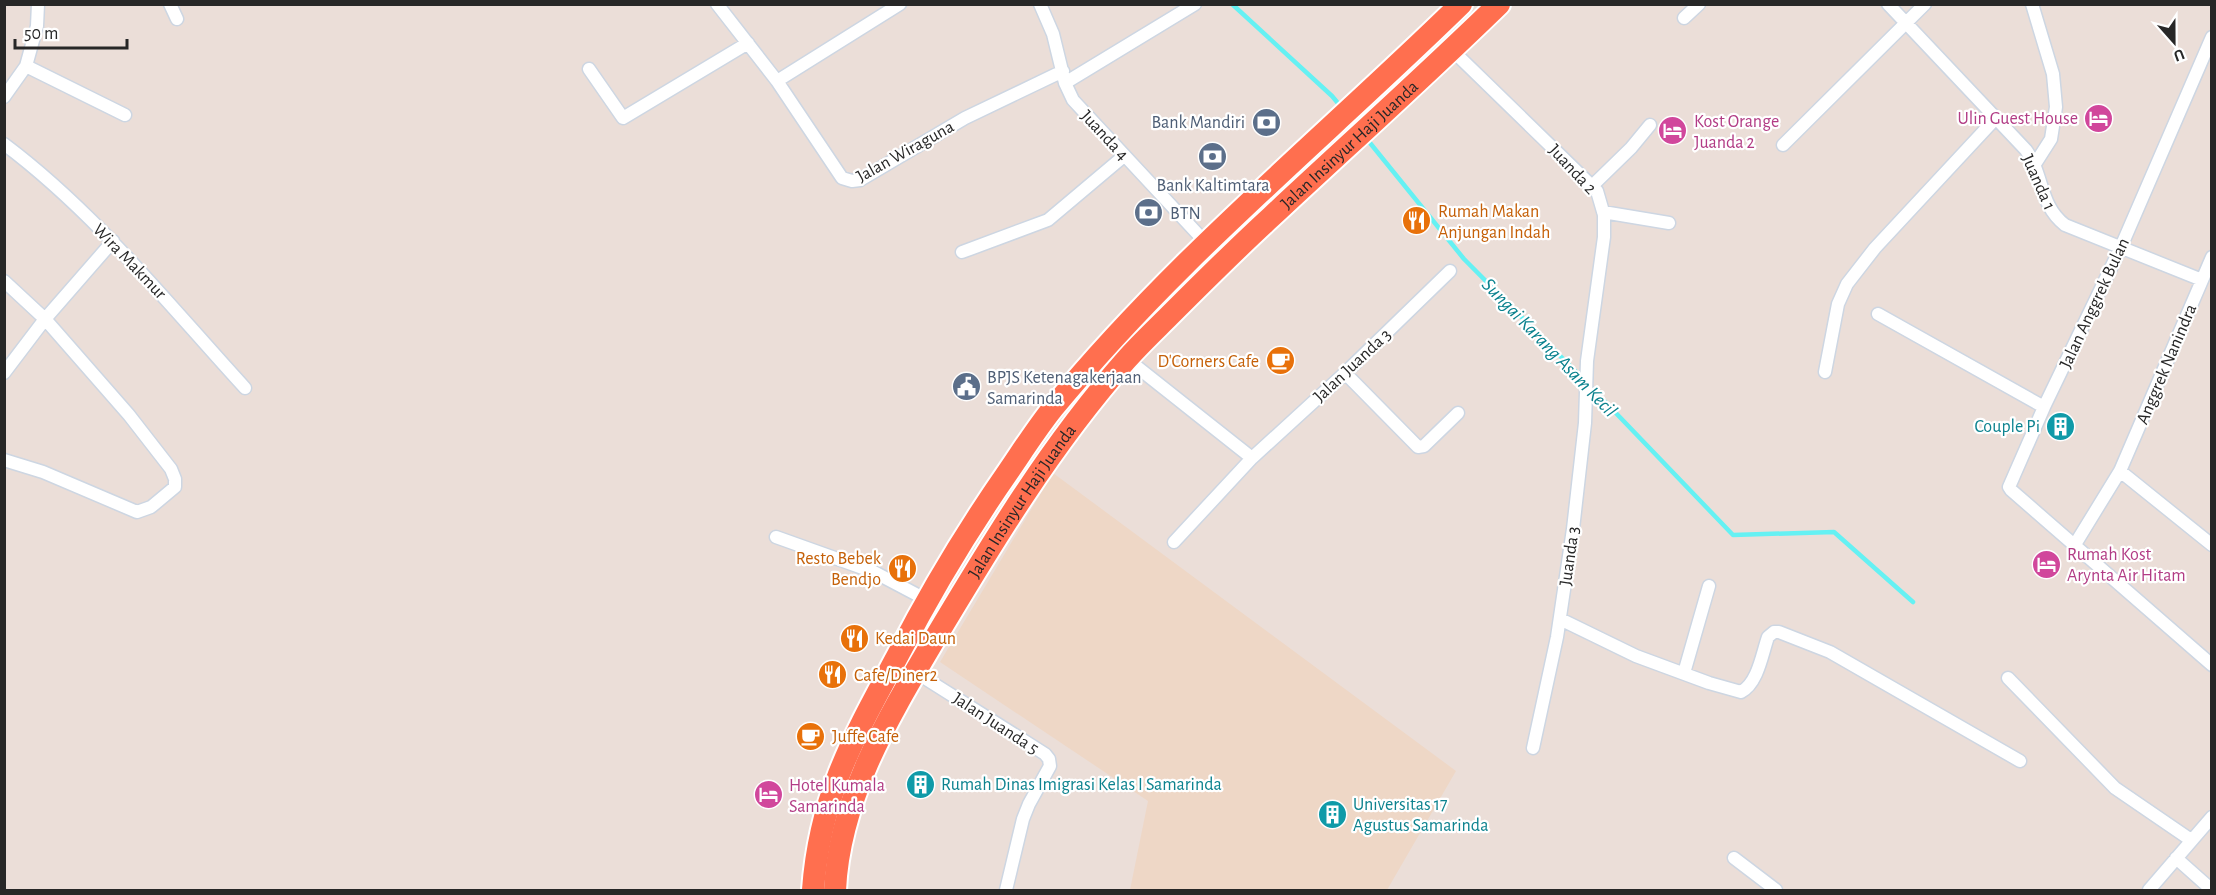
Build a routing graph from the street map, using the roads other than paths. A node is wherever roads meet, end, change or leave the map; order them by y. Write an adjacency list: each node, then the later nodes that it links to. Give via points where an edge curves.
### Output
1 (38, 4): 19 (street, via 37,26)
2 (170, 4): 14 (street)
3 (717, 4): 17 (street, Jalan Wiraguna)
4 (900, 4): 22 (street)
5 (1040, 4): 21 (street, Juanda 4)
6 (1196, 4): 21 (street, Jalan Wiraguna)
7 (1461, 4): 35 (highway, Jalan Insinyur Haji Juanda)
8 (1499, 4): 18 (highway, Jalan Insinyur Haji Juanda)
9 (1699, 4): 13 (street)
10 (1888, 4): 15 (street, Juanda 1)
11 (1925, 4): 15 (street)
12 (2032, 4): 30 (street, via 2053,74 2056,107 2051,139)
13 (1684, 18)
14 (177, 19)
15 (1906, 23): 25 (street, Juanda 1); 28 (street)
16 (2211, 37): 36 (street, Jalan Anggrek Bulan)
17 (748, 43): 20 (street, via 623,118); 22 (street, Jalan Wiraguna)
18 (1452, 50): 31 (street, Juanda 2); 44 (highway, Jalan Insinyur Haji Juanda, via 1225,260)
19 (26, 66): 23 (street); 24 (street)
20 (588, 69)
21 (1064, 77): 22 (street, Jalan Wiraguna, via 964,118 854,182 842,178); 29 (street, Juanda 4, via 1075,104)
22 (777, 81)
23 (4, 97)
24 (125, 115)
25 (1996, 118): 30 (street, Juanda 1); 46 (street, via 1875,248 1847,284 1838,304)
26 (1650, 126): 31 (street)
27 (4, 144): 34 (street, Wira Makmur, via 49,179)
28 (1783, 145)
29 (1124, 156): 35 (street, Juanda 4); 37 (street, via 1048,220)
30 (2035, 164): 36 (street, Juanda 1, via 2053,215 2065,225)
31 (1592, 186): 32 (street, Juanda 2, via 1600,196)
32 (1603, 212): 33 (street); 45 (street, Juanda 2, via 1604,237)
33 (1669, 223)
34 (113, 241): 43 (street); 49 (street, Wira Makmur)
35 (1207, 244): 55 (highway, Jalan Insinyur Haji Juanda, via 1121,328 1052,409)
36 (2121, 247): 40 (street, Juanda 1); 50 (street, Jalan Anggrek Bulan)
37 (962, 252)
38 (2211, 257): 40 (street, Anggrek Nanindra)
39 (1450, 271): 48 (street, Jalan Juanda 3)
40 (2202, 280): 54 (street, Anggrek Nanindra)
41 (4, 281): 43 (street)
42 (1878, 314): 50 (street)
43 (45, 319): 47 (street); 53 (street, via 171,469 175,487 151,507 137,512 43,472)
44 (1127, 359): 52 (street); 59 (highway, Jalan Insinyur Haji Juanda, via 1035,476)
45 (1587, 361): 63 (street, Juanda 3, via 1585,423)
46 (1825, 372)
47 (4, 373)
48 (1345, 373): 51 (street, via 1418,447 1424,446); 52 (street, Jalan Juanda 3)
49 (245, 388)
50 (2044, 407): 60 (street, Jalan Anggrek Bulan, via 2009,487)
51 (1458, 413)
52 (1252, 458): 57 (street, Jalan Juanda 3)
53 (4, 460)
54 (2120, 471): 58 (street); 60 (street, Anggrek Nanindra)
55 (966, 533): 59 (highway); 62 (highway, Jalan Insinyur Haji Juanda)
56 (776, 537): 62 (street, via 874,572)
57 (1174, 542)
58 (2211, 545)
59 (989, 546): 65 (highway, Jalan Insinyur Haji Juanda)
60 (2074, 546): 64 (street)
61 (1709, 586): 66 (street)
62 (927, 600): 75 (highway, Jalan Insinyur Haji Juanda, via 836,779 820,833)
63 (1560, 619): 66 (street, via 1636,656); 68 (street, Juanda 3)
64 (2211, 665)
65 (915, 672): 76 (highway, Jalan Insinyur Haji Juanda, via 850,803); 77 (street, Jalan Juanda 5, via 1049,759 1050,766 1023,819)
66 (1684, 673): 69 (street, via 1741,692 1754,678 1768,637 1779,632 1830,652)
67 (2008, 678): 71 (street, via 2115,788)
68 (1533, 748)
69 (2020, 761)
70 (2211, 817): 71 (street)
71 (2191, 840): 73 (street)
72 (1734, 858): 78 (street)
73 (2176, 858): 74 (street); 79 (street)
74 (2211, 890)
75 (813, 891)
76 (835, 891)
77 (1006, 891)
78 (1776, 891)
79 (2148, 891)

